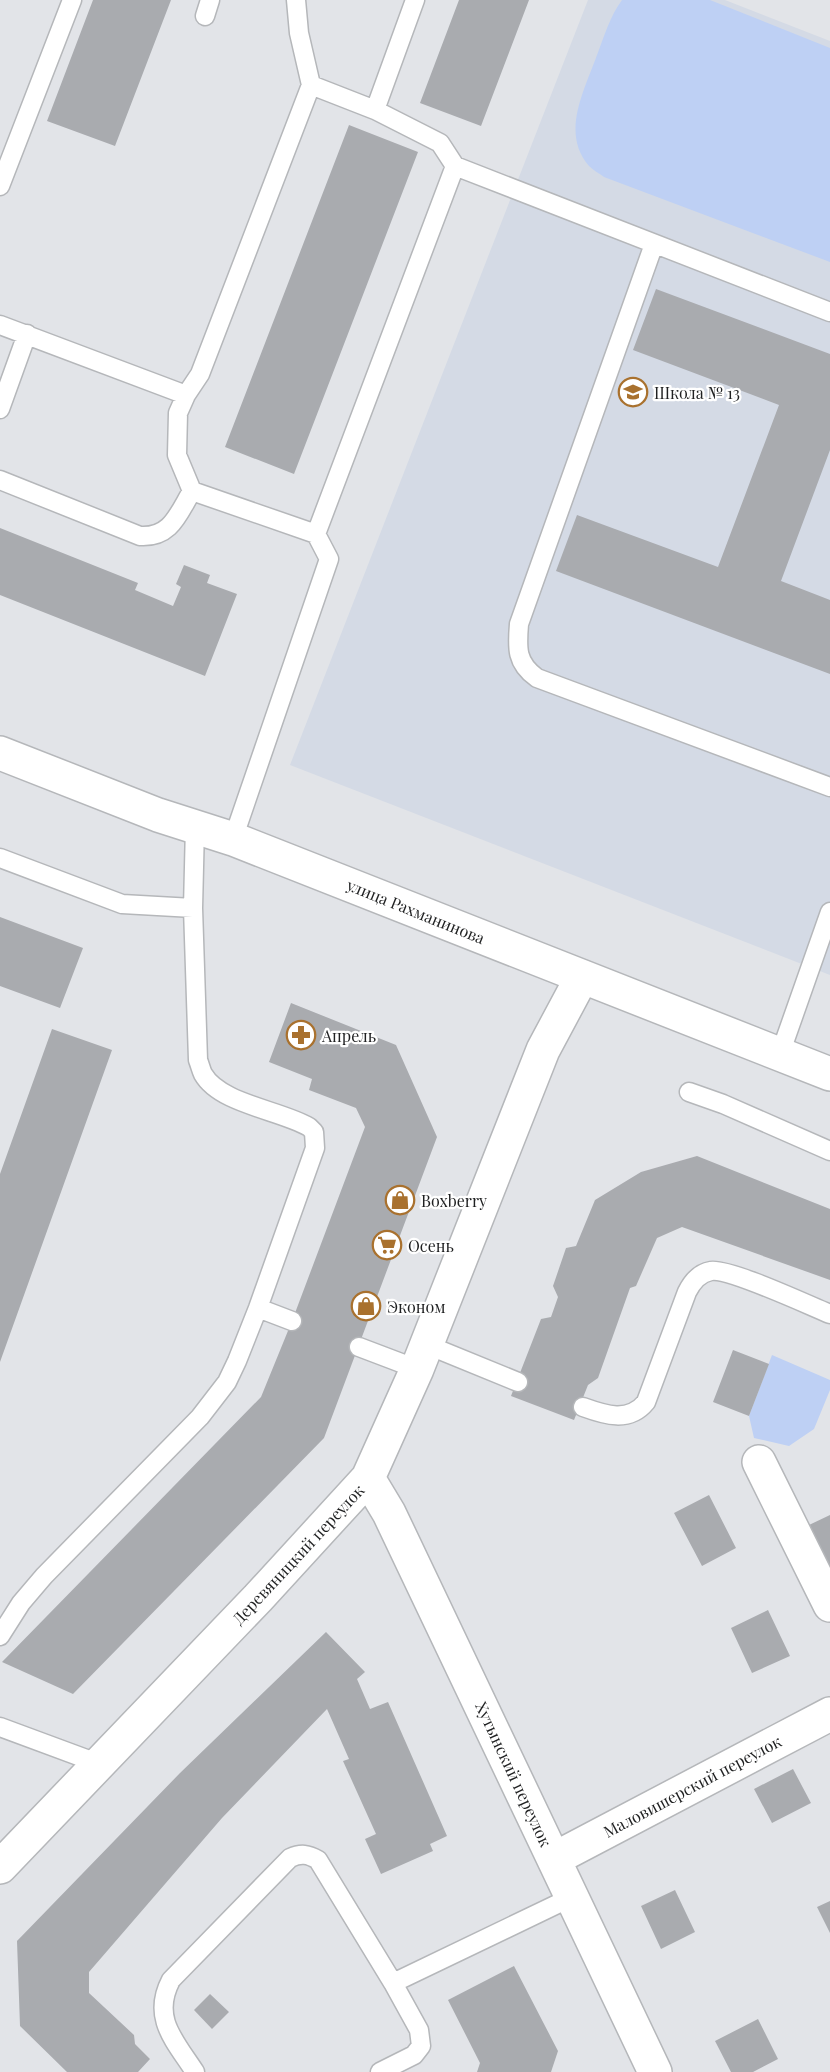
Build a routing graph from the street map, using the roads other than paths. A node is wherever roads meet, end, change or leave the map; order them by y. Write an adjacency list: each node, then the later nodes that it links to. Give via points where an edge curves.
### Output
1 (72, 0): 7 (lane)
2 (296, 0): 4 (lane)
3 (415, 0): 5 (lane)
4 (311, 85): 5 (lane); 12 (lane, via 200,374)
5 (375, 110): 6 (lane, via 440,143)
6 (454, 166): 8 (lane); 16 (lane)
7 (0, 186)
8 (654, 244): 9 (lane); 18 (lane, via 519,624 520,658 525,669 537,678)
9 (830, 312)
10 (0, 325): 11 (lane)
11 (27, 334): 12 (lane); 13 (lane)
12 (186, 395): 15 (lane, via 178,413 177,454)
13 (0, 408)
14 (0, 480): 15 (lane, via 150,537 167,530)
15 (192, 491): 16 (lane)
16 (316, 534): 20 (lane, via 330,560)
17 (0, 753): 19 (street, улица Рахманинова)
18 (830, 787)
19 (195, 826): 20 (street, улица Рахманинова); 22 (lane)
20 (233, 839): 24 (street, улица Рахманинова)
21 (0, 858): 22 (lane, via 122,903)
22 (193, 908): 29 (lane, via 196,1044 203,1074 213,1086 229,1095 314,1132 313,1156)
23 (830, 912): 25 (lane)
24 (582, 977): 25 (street, улица Рахманинова); 33 (street, Деревяницкий переулок, via 543,1050)
25 (780, 1054): 26 (street, улица Рахманинова)
26 (830, 1074)
27 (689, 1092): 28 (lane)
28 (830, 1151)
29 (258, 1308): 31 (lane); 39 (lane, via 237,1361 214,1400 44,1576)
30 (830, 1314): 35 (lane, via 731,1274 702,1274 687,1292 640,1409 618,1416)
31 (292, 1322)
32 (359, 1347): 33 (lane)
33 (421, 1356): 34 (lane); 37 (street, Деревяницкий переулок)
34 (518, 1382)
35 (583, 1407)
36 (759, 1462): 38 (street)
37 (368, 1478): 42 (street, Деревяницкий переулок); 43 (street, Хутынский переулок, via 389,1513)
38 (830, 1605)
39 (0, 1636)
40 (830, 1714): 43 (street, Маловишерский переулок)
41 (0, 1727): 42 (lane)
42 (100, 1764): 44 (street, Деревяницкий переулок)
43 (554, 1859): 45 (street, Хутынский переулок)
44 (0, 1868)
45 (572, 1897): 46 (lane); 49 (street, Хутынский переулок)
46 (393, 1983): 47 (lane, via 318,1860 300,1854 290,1858 171,1980 165,1993 162,2006 168,2031); 48 (lane, via 419,2030 421,2046 414,2055)
47 (195, 2072)
48 (380, 2072)
49 (655, 2072)

